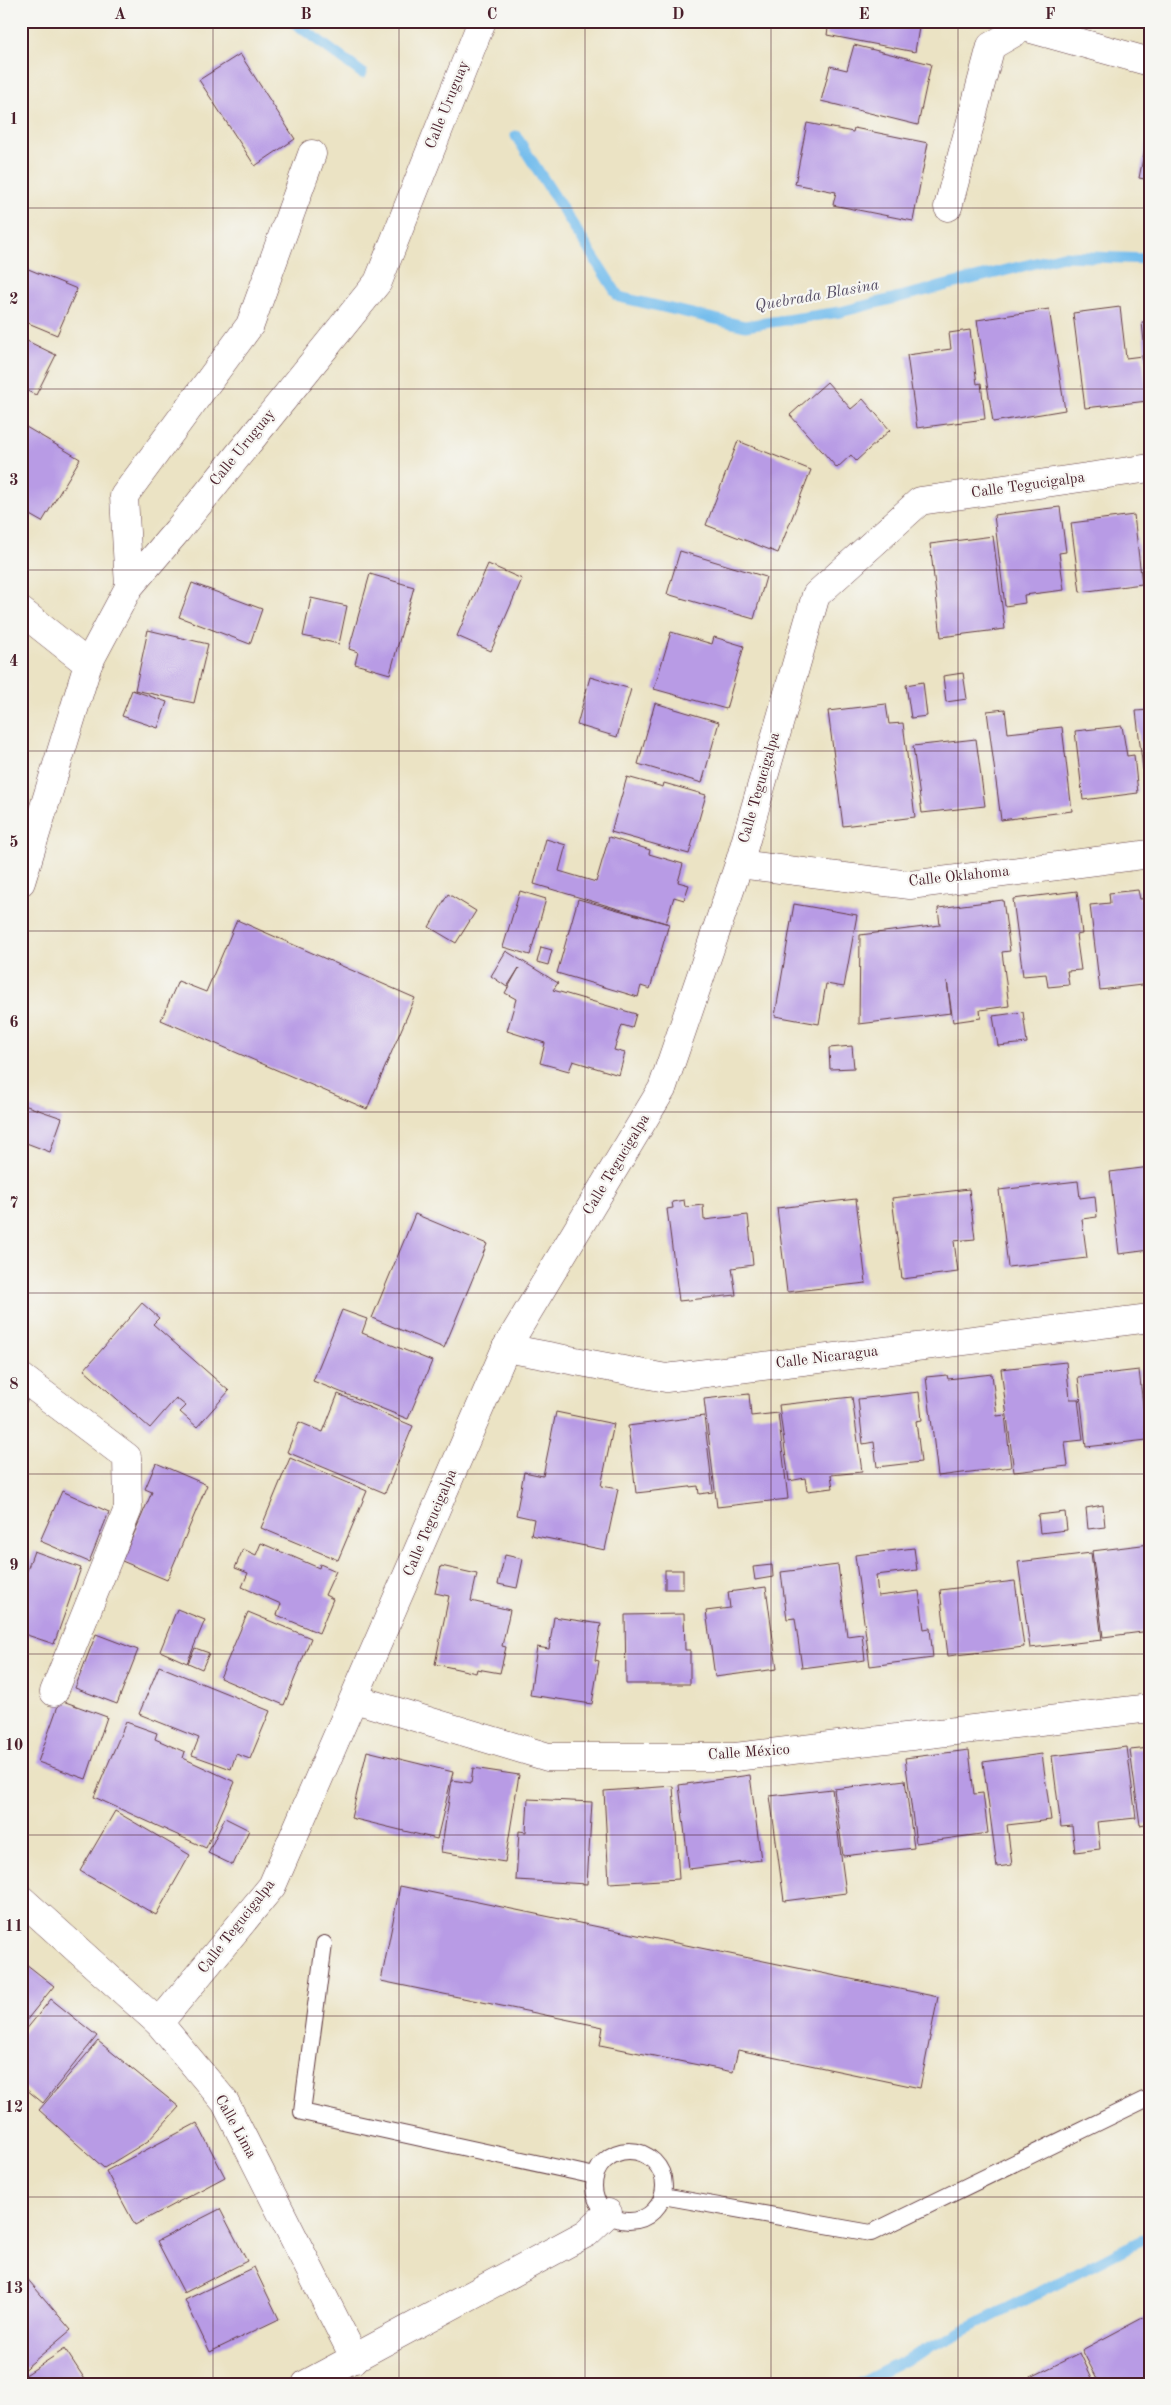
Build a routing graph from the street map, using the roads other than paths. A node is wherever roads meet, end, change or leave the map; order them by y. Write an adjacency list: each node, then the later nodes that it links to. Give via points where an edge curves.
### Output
1 (482, 21): 6 (street, Calle Uruguay, via 378,282)
2 (1150, 62): 4 (street, via 1024,27 991,46)
3 (312, 154): 6 (street, via 250,325 124,496)
4 (948, 207)
5 (1150, 468): 10 (street, Calle Tegucigalpa, via 920,501 816,594)
6 (129, 586): 8 (street, Calle Uruguay)
7 (21, 611): 8 (street)
8 (88, 664): 11 (street, Calle Uruguay)
9 (1150, 854): 10 (street, Calle Oklahoma, via 910,885)
10 (739, 864): 13 (street, Calle Tegucigalpa, via 662,1089)
11 (21, 882)
12 (1150, 1318): 13 (street, Calle Nicaragua, via 666,1378)
13 (506, 1348): 16 (street, Calle Tegucigalpa)
14 (21, 1377): 15 (street, via 126,1457 128,1509)
15 (54, 1692)
16 (355, 1699): 17 (street, Calle México, via 548,1757 735,1757); 20 (street, Calle Tegucigalpa, via 272,1886)
17 (1150, 1708)
18 (21, 1898): 20 (street, Calle Lima)
19 (324, 1944): 22 (lane, via 302,2112)
20 (159, 2023): 25 (street, Calle Lima, via 224,2102)
21 (1144, 2100): 23 (lane, via 871,2233)
22 (595, 2176): 23 (lane, via 601,2164 612,2155 625,2151 639,2152 660,2169 664,2182); 24 (lane, via 594,2190)
23 (663, 2196): 24 (lane, via 647,2217 634,2221 620,2220)
24 (608, 2214): 25 (street, via 587,2233)
25 (354, 2359): 26 (street)
26 (306, 2384)

